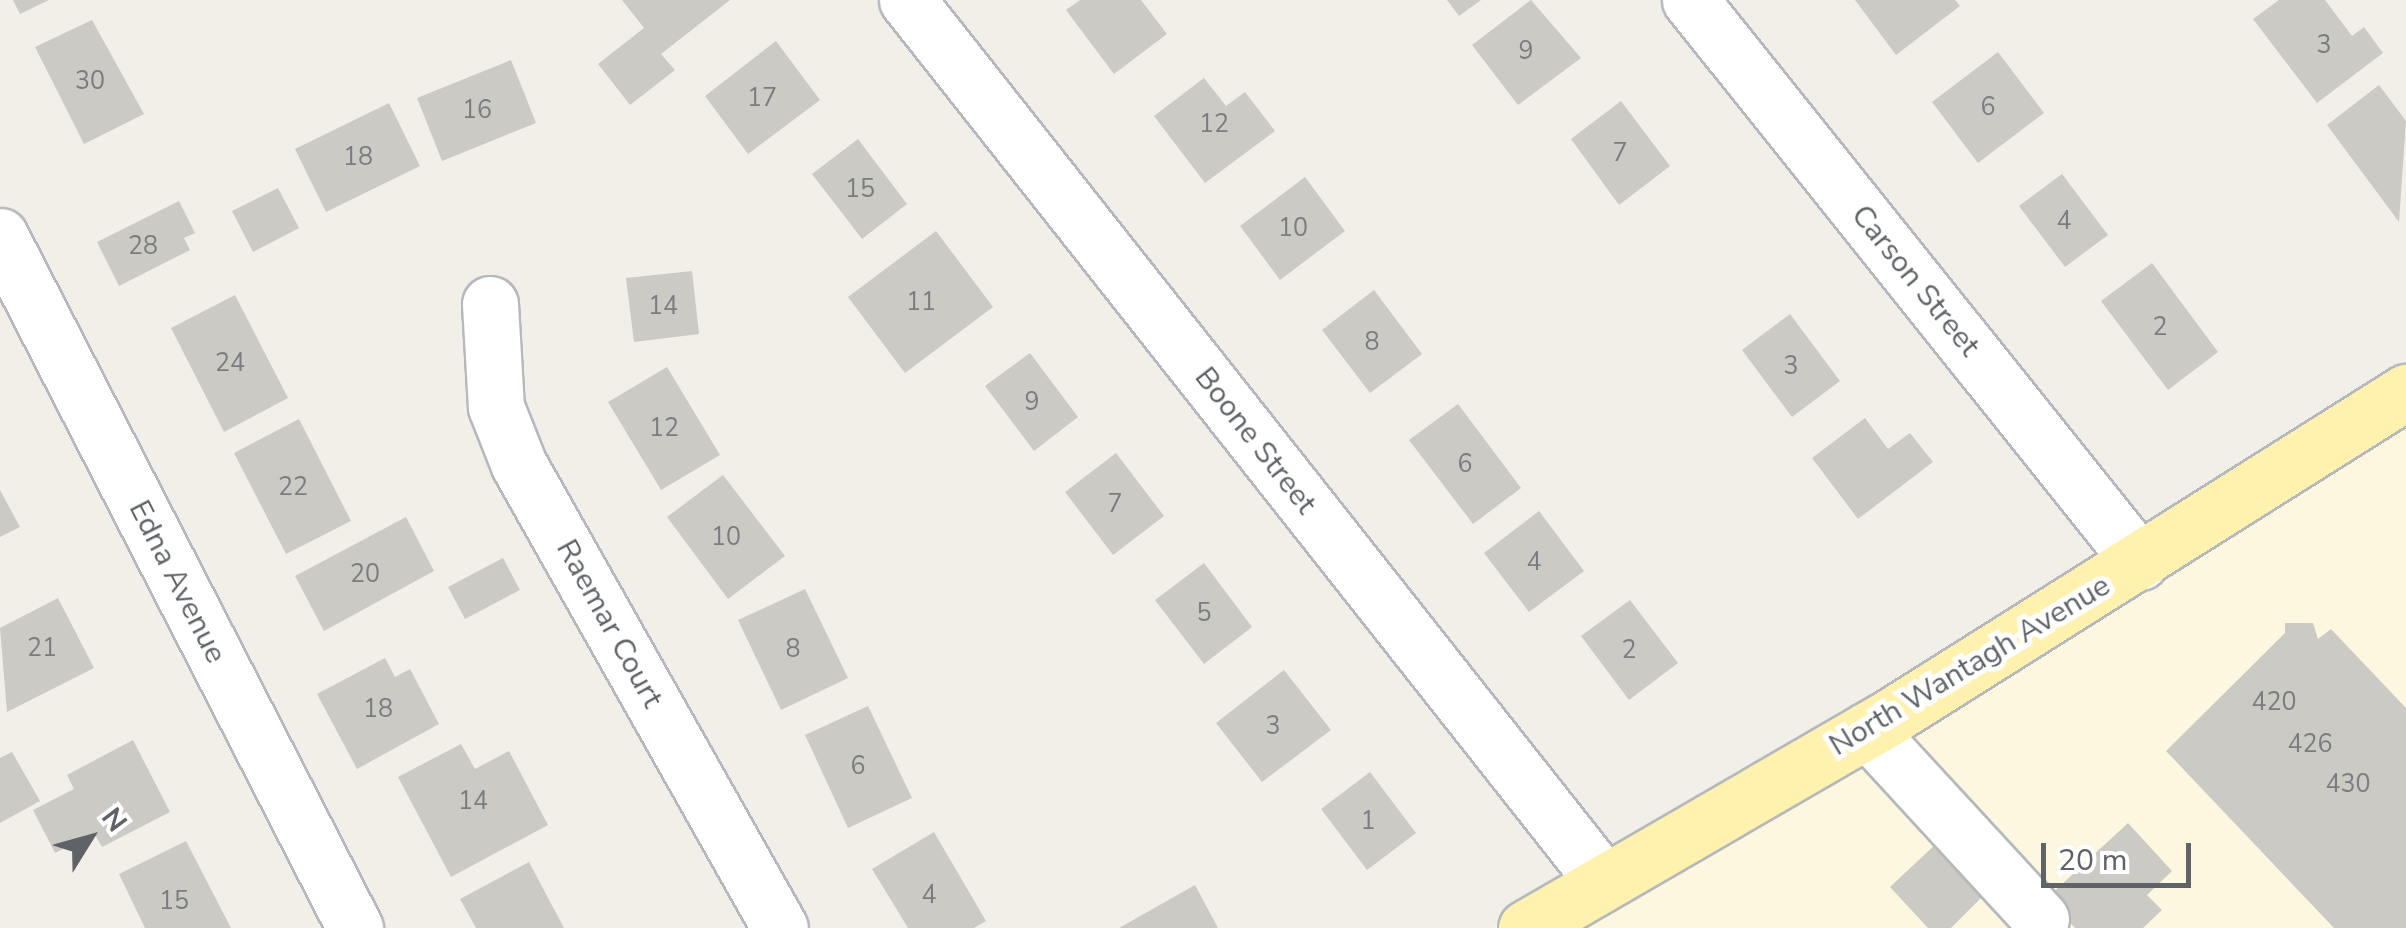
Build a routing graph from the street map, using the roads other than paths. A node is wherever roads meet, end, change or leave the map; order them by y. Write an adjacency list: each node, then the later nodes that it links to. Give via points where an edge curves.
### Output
1 (907, 0): 8 (street, Boone Street)
2 (1690, 0): 6 (street, Carson Street)
3 (0, 236): 10 (street, Edna Avenue)
4 (490, 304): 11 (street, Raemar Court, via 496,406 519,465)
5 (2406, 392): 6 (main road, North Wantagh Avenue)
6 (2140, 562): 7 (main road, North Wantagh Avenue)
7 (1866, 730): 8 (main road, North Wantagh Avenue); 9 (street)
8 (1604, 882): 12 (main road, North Wantagh Avenue)
9 (2042, 920)
10 (354, 928)
11 (780, 928)
12 (1526, 928)

